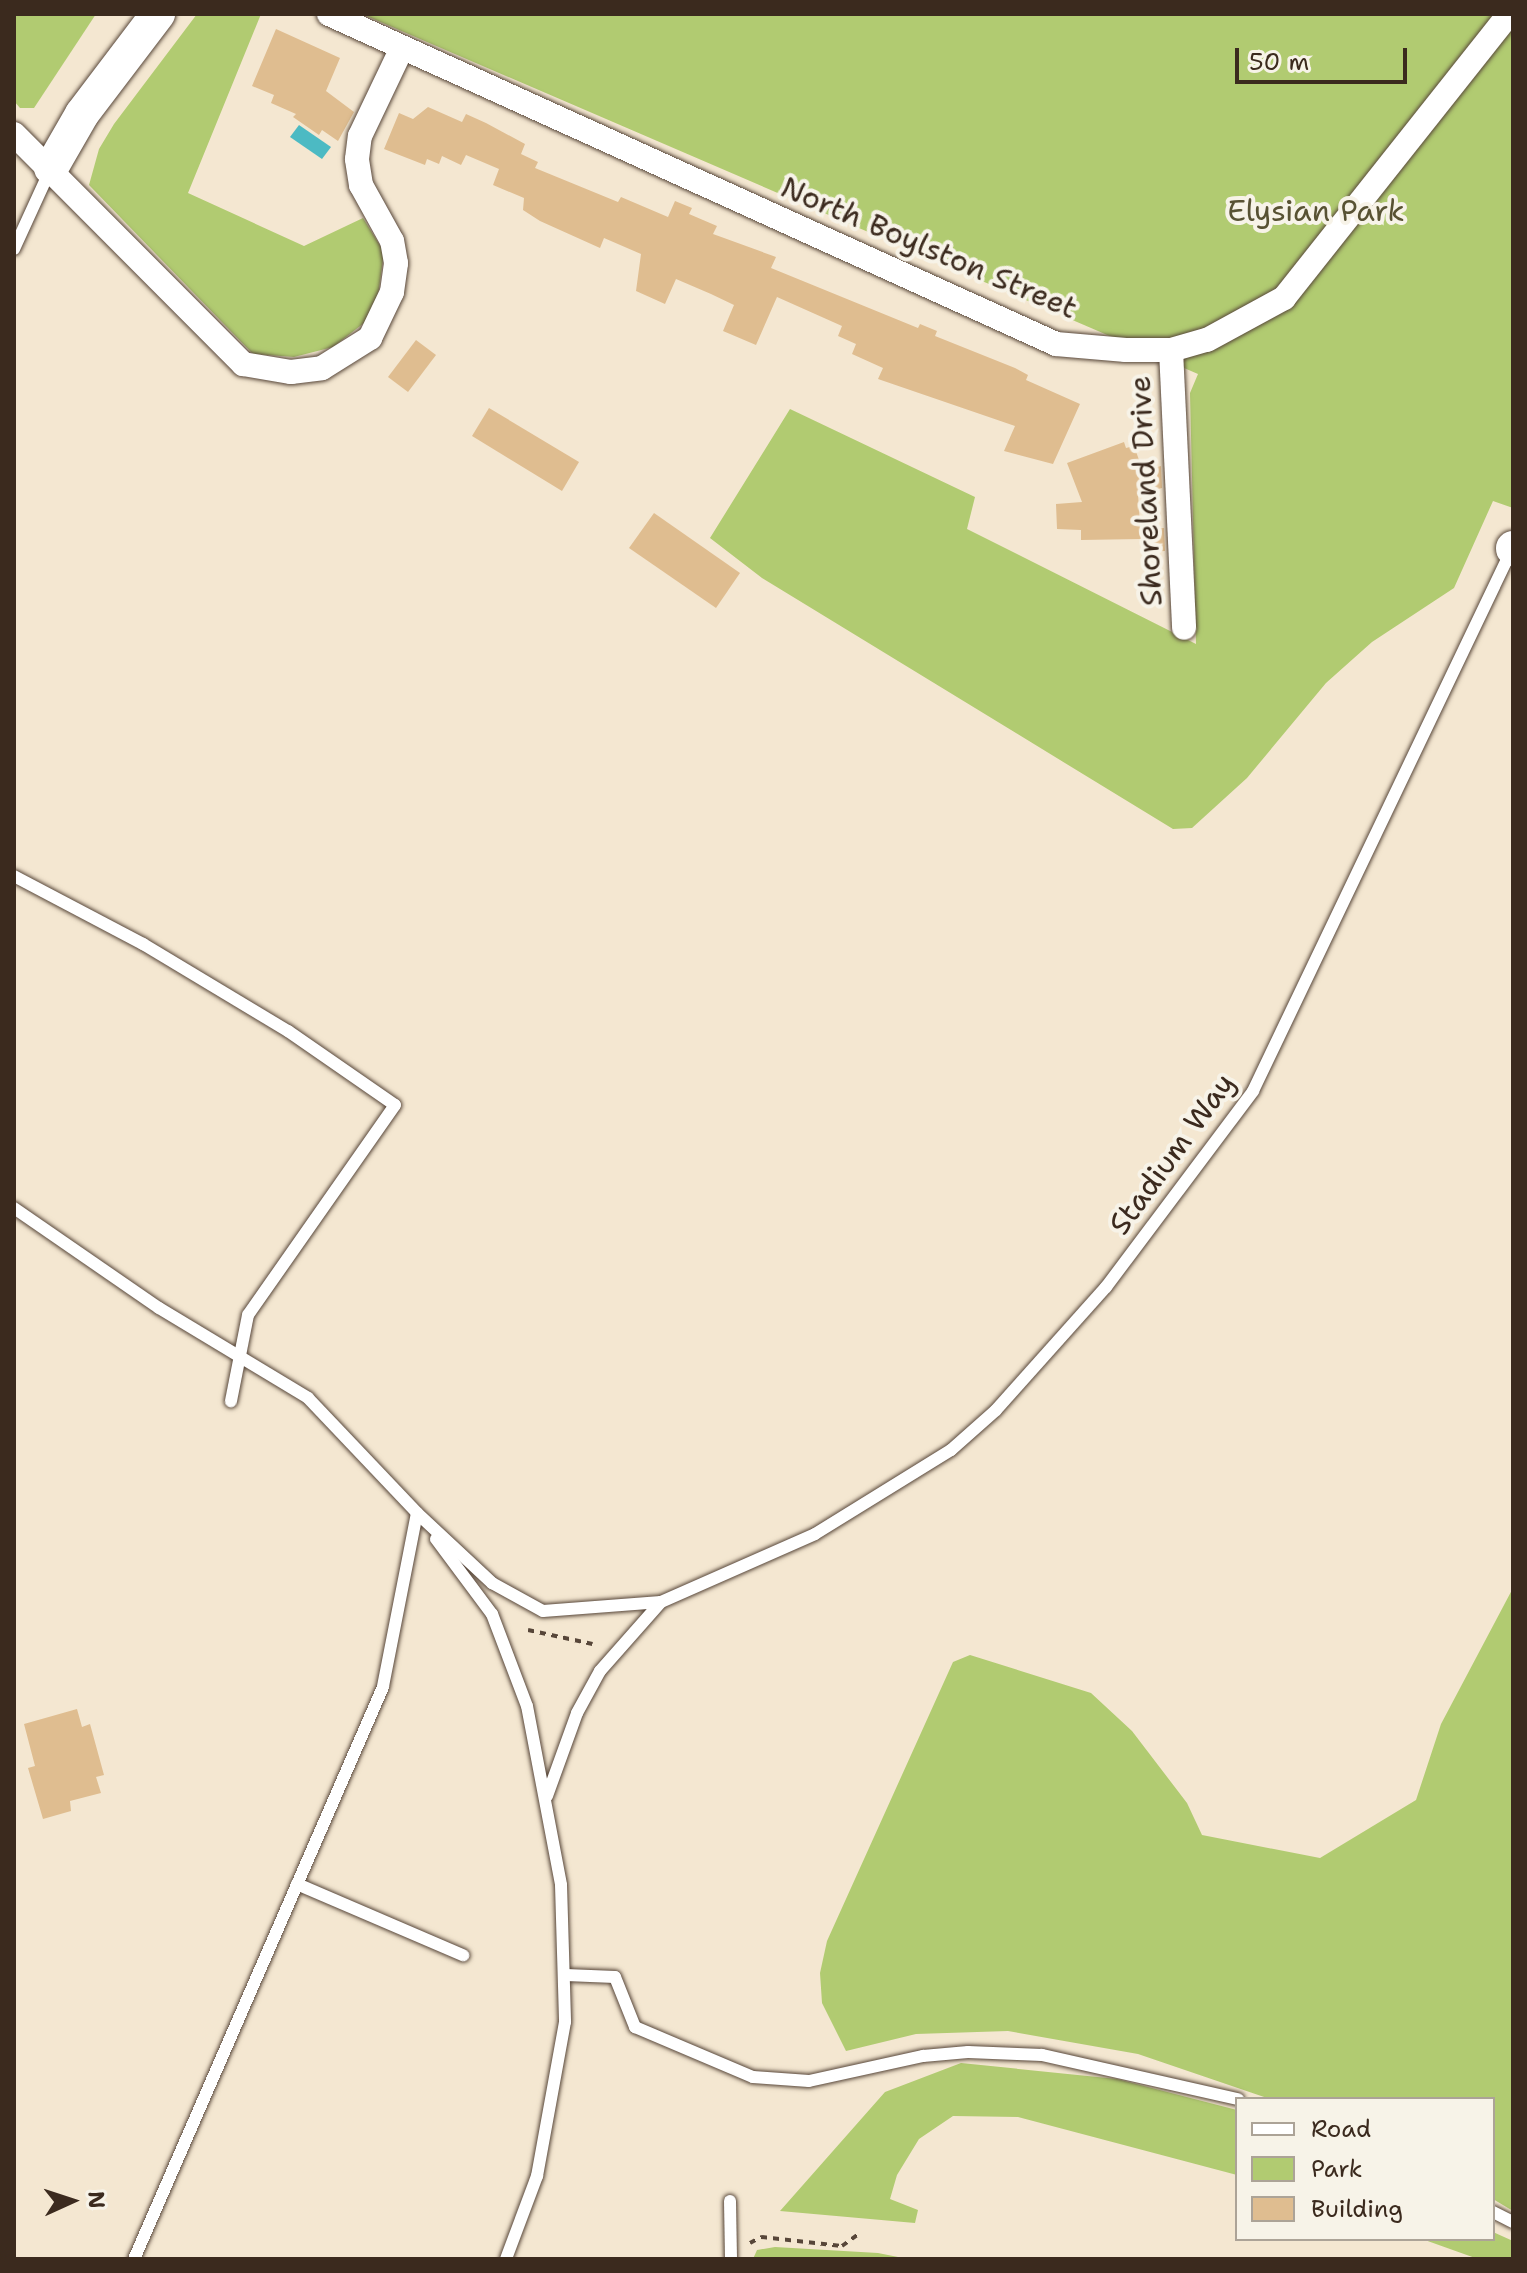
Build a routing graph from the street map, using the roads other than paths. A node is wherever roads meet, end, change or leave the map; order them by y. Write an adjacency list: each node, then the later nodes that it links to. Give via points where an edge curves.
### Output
1 (158, 14): 6 (street, via 82,114)
2 (329, 14): 4 (street, North Boylston Street)
3 (1509, 14): 8 (street, North Boylston Street, via 1284,298 1249,321)
4 (401, 50): 6 (street, via 360,136 357,159 361,185 392,241 392,292 370,338 322,368 291,372 243,364); 8 (street, North Boylston Street, via 1056,344)
5 (14, 134): 6 (street)
6 (51, 168): 7 (lane)
7 (14, 249)
8 (1171, 350): 10 (street, Shoreland Drive)
9 (1513, 548): 16 (lane, Stadium Way, via 1253,1091 1106,1287 996,1410 951,1450 815,1534)
10 (1184, 628)
11 (14, 876): 13 (lane, via 220,990 395,1105 248,1315)
12 (14, 1208): 13 (lane, via 159,1308)
13 (241, 1355): 14 (lane); 15 (lane, via 308,1398)
14 (231, 1401)
15 (417, 1513): 16 (lane, Stadium Way, via 492,1583 543,1611); 17 (lane, via 492,1614 527,1706); 18 (lane, via 383,1687)
16 (661, 1602): 17 (lane, Stadium Way, via 600,1671 577,1713)
17 (547, 1797): 20 (lane, via 561,1885)
18 (297, 1884): 19 (lane); 25 (lane)
19 (463, 1955)
20 (566, 1975): 21 (lane, via 615,1977 635,2027 753,2077 809,2081 923,2056 968,2052 1042,2055); 26 (lane, via 565,2022 537,2176)
21 (1235, 2098)
22 (730, 2201): 27 (lane)
23 (1495, 2213): 24 (lane)
24 (1513, 2222)
25 (134, 2259)
26 (506, 2259)
27 (731, 2259)

